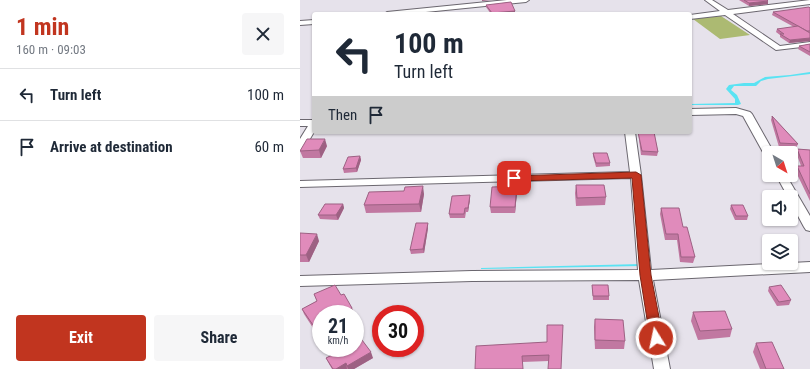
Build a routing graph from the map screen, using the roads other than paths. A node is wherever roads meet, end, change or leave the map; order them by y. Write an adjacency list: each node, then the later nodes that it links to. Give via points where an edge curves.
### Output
1 (526, 0): 4 (street)
2 (708, 0): 6 (street)
3 (810, 2): 6 (street)
4 (433, 9): 5 (street)
5 (405, 12)
6 (726, 12): 7 (street); 10 (street, via 779,48)
7 (692, 17)
8 (312, 22): 9 (street)
9 (300, 23)
10 (810, 44)
11 (692, 112): 16 (street, via 736,111 746,114)
12 (300, 122): 13 (street)
13 (312, 123)
14 (312, 126): 17 (street)
15 (630, 134): 18 (street)
16 (764, 146)
17 (300, 147)
18 (636, 175): 20 (street); 23 (street)
19 (785, 182): 21 (street)
20 (300, 184)
21 (810, 227)
22 (810, 267): 23 (street)
23 (645, 275): 24 (street, via 472,276); 25 (street)
24 (300, 281)
25 (662, 369)

